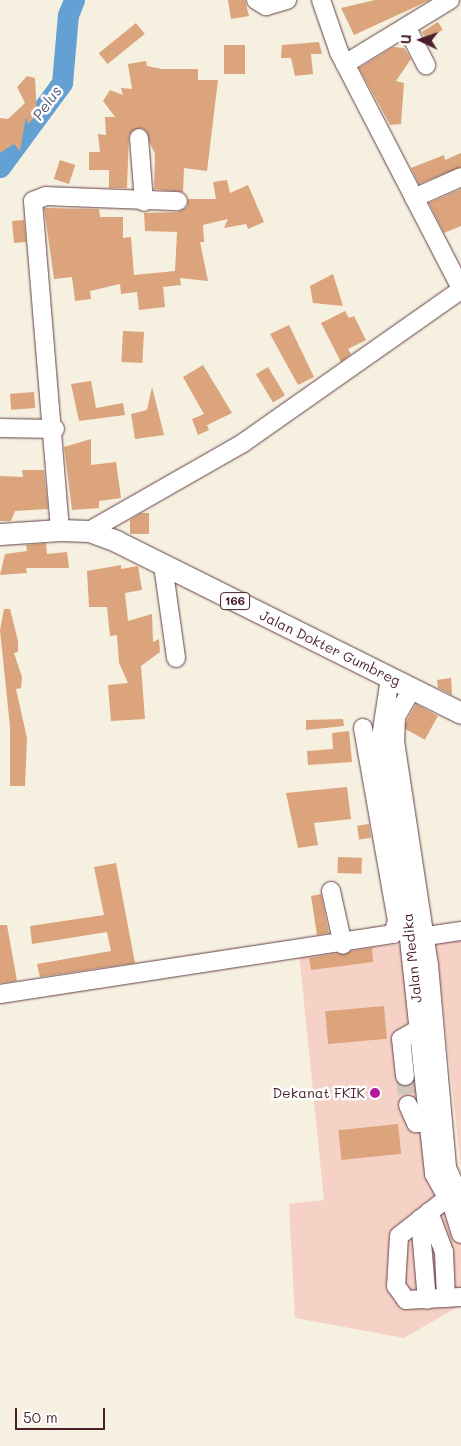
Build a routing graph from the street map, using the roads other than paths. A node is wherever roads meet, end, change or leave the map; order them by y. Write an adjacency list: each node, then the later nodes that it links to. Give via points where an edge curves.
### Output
1 (256, 0): 2 (street, via 266,6)
2 (287, 0)
3 (321, 0): 6 (street)
4 (450, 0): 5 (street)
5 (407, 28): 6 (street); 7 (street)
6 (345, 64): 10 (street)
7 (426, 65)
8 (139, 138): 12 (street)
9 (461, 177): 10 (street)
10 (414, 198): 13 (street)
11 (178, 201): 12 (street)
12 (144, 202): 15 (street, via 46,196 33,201)
13 (461, 289): 17 (street, via 242,443 156,497)
14 (0, 428): 15 (street)
15 (55, 429): 16 (street)
16 (60, 530): 17 (main road, Jalan Dokter Gumbreg / 166); 18 (main road, Jalan Dokter Gumbreg / 166)
17 (88, 531): 19 (main road, Jalan Dokter Gumbreg / 166)
18 (0, 534)
19 (163, 565): 20 (street); 21 (main road, Jalan Dokter Gumbreg / 166)
20 (176, 658)
21 (390, 678): 22 (main road, Jalan Dokter Gumbreg / 166); 25 (street, Jalan Medika)
22 (412, 689): 23 (main road, Jalan Dokter Gumbreg / 166); 25 (street, Jalan Medika, via 396,717)
23 (461, 713)
24 (364, 728): 29 (street, via 396,928 388,938)
25 (388, 742): 28 (street, Jalan Medika, via 397,827)
26 (331, 891): 29 (street)
27 (461, 931): 28 (street)
28 (417, 937): 31 (street, Jalan Medika); 35 (street, Jalan Medika, via 447,1168)
29 (343, 945): 30 (street)
30 (0, 994)
31 (420, 1028): 32 (street, via 401,1039); 34 (street, Jalan Medika)
32 (405, 1076)
33 (408, 1105): 34 (street, via 416,1123)
34 (429, 1123): 35 (street, Jalan Medika, via 434,1174)
35 (454, 1195): 36 (street); 37 (street, Jalan Medika)
36 (424, 1216): 38 (street, via 444,1252); 39 (street); 39 (street, via 400,1236 396,1286 406,1300)
37 (461, 1234)
38 (453, 1297): 39 (street)
39 (427, 1300)

